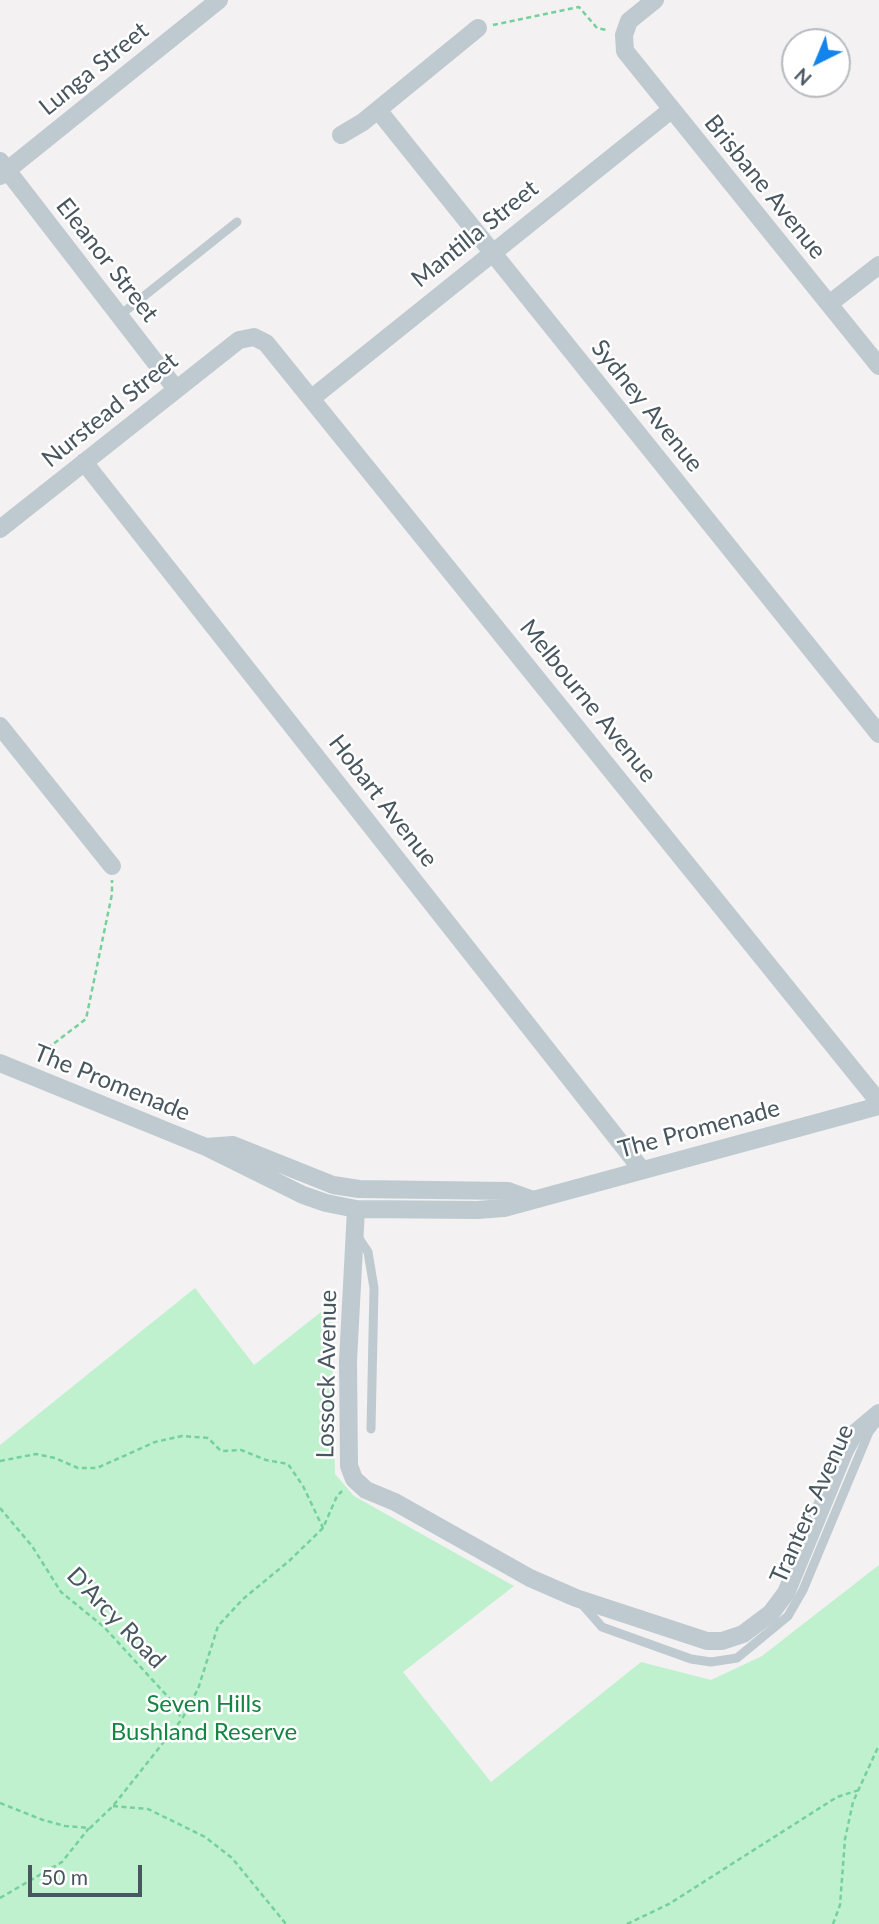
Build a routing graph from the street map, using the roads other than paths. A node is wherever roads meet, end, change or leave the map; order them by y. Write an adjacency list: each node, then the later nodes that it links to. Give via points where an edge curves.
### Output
1 (219, 0): 7 (street, Lunga Street)
2 (655, 0): 5 (street, Brisbane Avenue, via 629,21 625,51)
3 (478, 29): 4 (street)
4 (378, 110): 6 (street); 9 (street, Sydney Avenue)
5 (671, 110): 9 (street, Mantilla Street); 11 (street, Brisbane Avenue)
6 (341, 135)
7 (2, 169): 12 (street, Eleanor Street)
8 (237, 222): 12 (lane)
9 (492, 252): 16 (street, Mantilla Street); 20 (street, Sydney Avenue)
10 (879, 265): 11 (street)
11 (830, 304): 14 (street, Brisbane Avenue)
12 (119, 316): 15 (street, Eleanor Street)
13 (254, 337): 15 (street, Nurstead Street, via 239,340); 16 (street, Melbourne Avenue, via 266,343)
14 (879, 366)
15 (176, 389): 17 (street, Nurstead Street)
16 (312, 398): 23 (street, Melbourne Avenue)
17 (85, 462): 18 (street, Nurstead Street); 25 (street, Hobart Avenue)
18 (0, 529)
19 (0, 726): 21 (street)
20 (879, 733)
21 (112, 866)
22 (0, 1063): 24 (street, The Promenade)
23 (879, 1104): 25 (street, The Promenade)
24 (206, 1147): 26 (street, The Promenade, via 233,1144 333,1185 508,1191); 27 (street, The Promenade, via 303,1195)
25 (642, 1170): 26 (street, The Promenade)
26 (533, 1200): 27 (street, The Promenade, via 477,1210)
27 (356, 1209): 28 (street, Lossock Avenue)
28 (355, 1233): 30 (lane, Lossock Avenue, via 368,1252 374,1288); 31 (street, Lossock Avenue, via 348,1362 349,1466)
29 (879, 1416): 31 (street, Tranters Avenue, via 854,1434 845,1450 786,1593 771,1613 743,1634 722,1641 707,1641 530,1578 366,1490)
30 (371, 1429)
31 (354, 1479)

